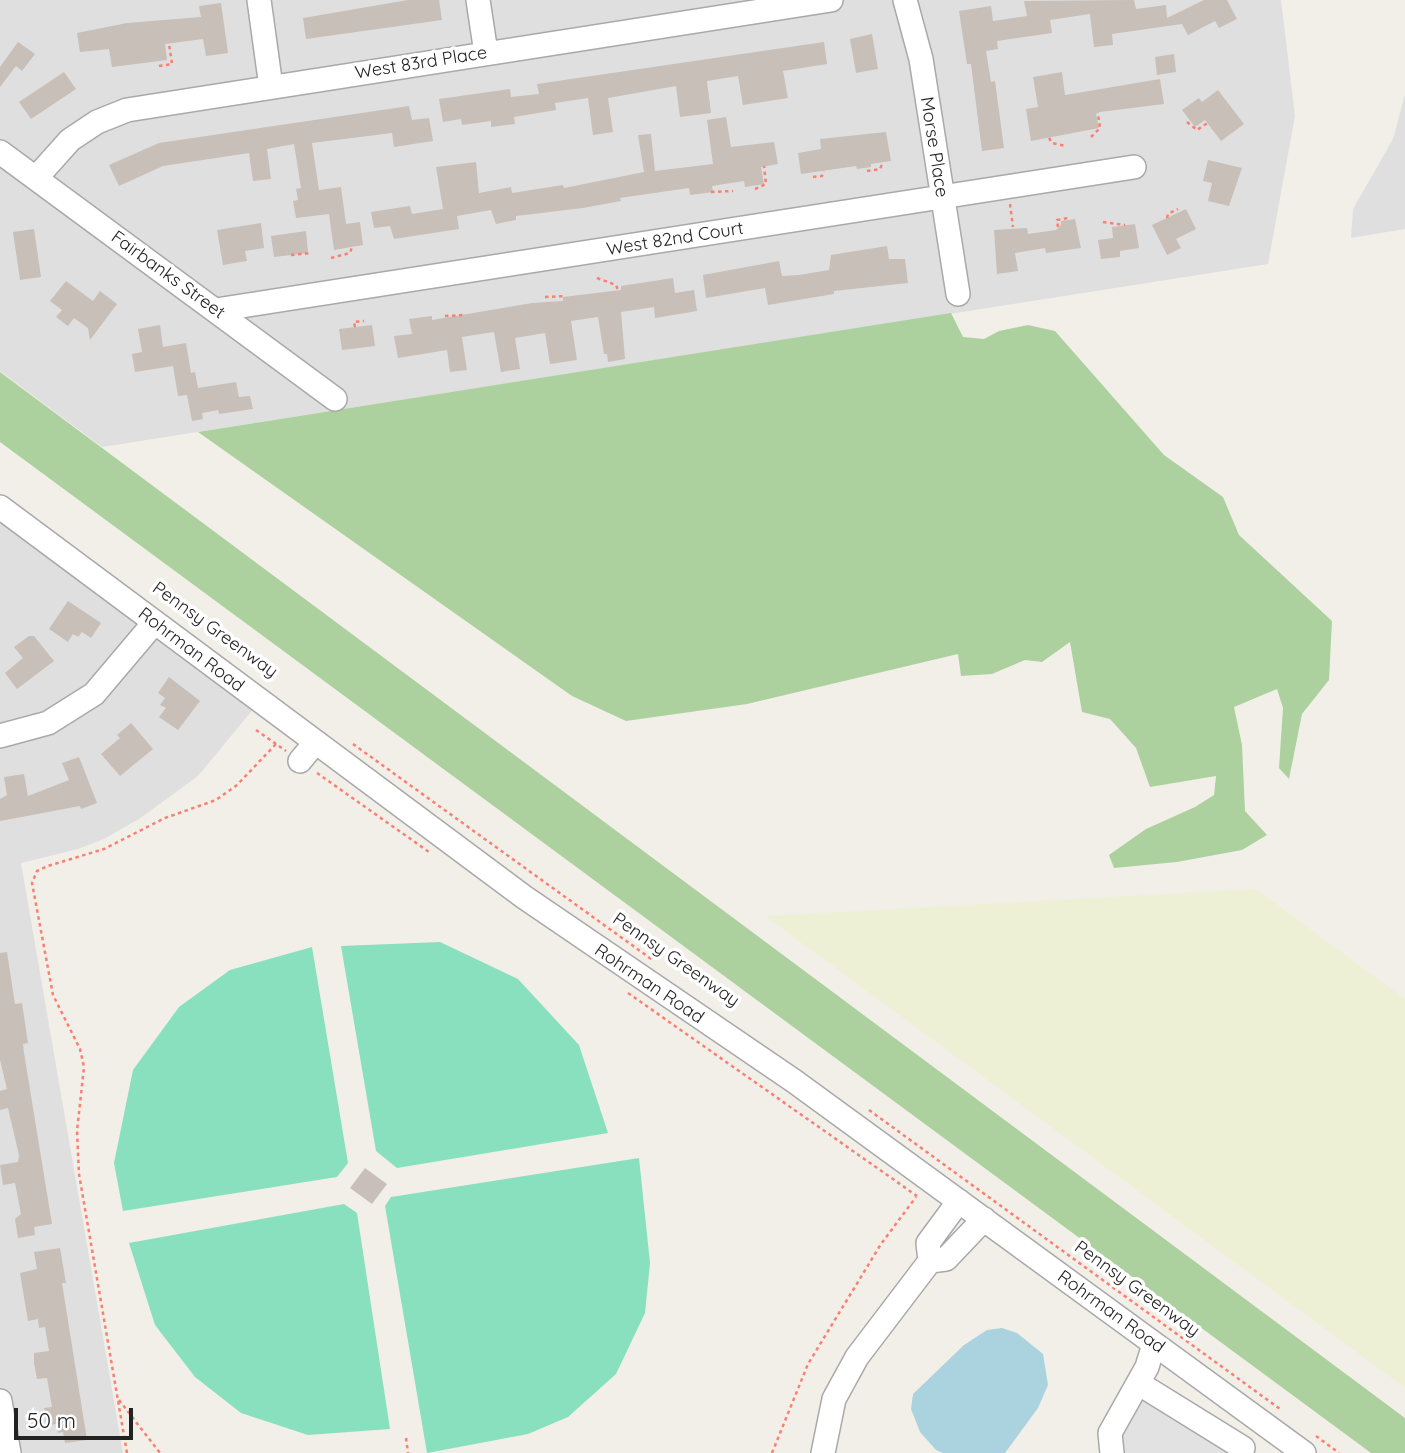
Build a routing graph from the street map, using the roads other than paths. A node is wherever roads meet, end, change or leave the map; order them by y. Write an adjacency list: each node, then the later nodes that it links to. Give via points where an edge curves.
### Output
1 (259, 0): 6 (street)
2 (478, 0): 5 (street)
3 (831, 0): 5 (street, West 83rd Place)
4 (905, 0): 10 (street, Morse Place, via 921,59)
5 (486, 53): 6 (street, West 83rd Place)
6 (271, 87): 9 (street, West 83rd Place, via 127,110 70,140)
7 (0, 152): 9 (street, Fairbanks Street)
8 (1134, 167): 10 (street, West 82nd Court)
9 (36, 178): 12 (street, Fairbanks Street)
10 (942, 198): 11 (street, Morse Place); 12 (street, West 82nd Court)
11 (958, 294)
12 (216, 310): 13 (street, Fairbanks Street)
13 (335, 399)
14 (0, 507): 15 (street, Rohrman Road)
15 (154, 623): 16 (street, via 94,694 48,723); 17 (street, Rohrman Road)
16 (0, 736)
17 (315, 743): 18 (street); 19 (street, Rohrman Road, via 545,912 794,1081)
18 (300, 761)
19 (959, 1201): 20 (street, Rohrman Road); 21 (street, via 928,1243)
20 (984, 1219): 21 (street, via 946,1259); 22 (street, Rohrman Road)
21 (930, 1261): 28 (street, via 857,1357 834,1399)
22 (1154, 1344): 23 (street); 25 (street, Rohrman Road)
23 (1138, 1383): 26 (street); 29 (street, via 1110,1433)
24 (0, 1401): 27 (street)
25 (1262, 1422): 26 (street); 30 (street, Rohrman Road)
26 (1243, 1451)
27 (9, 1453)
28 (823, 1453)
29 (1112, 1453)
30 (1304, 1453)

